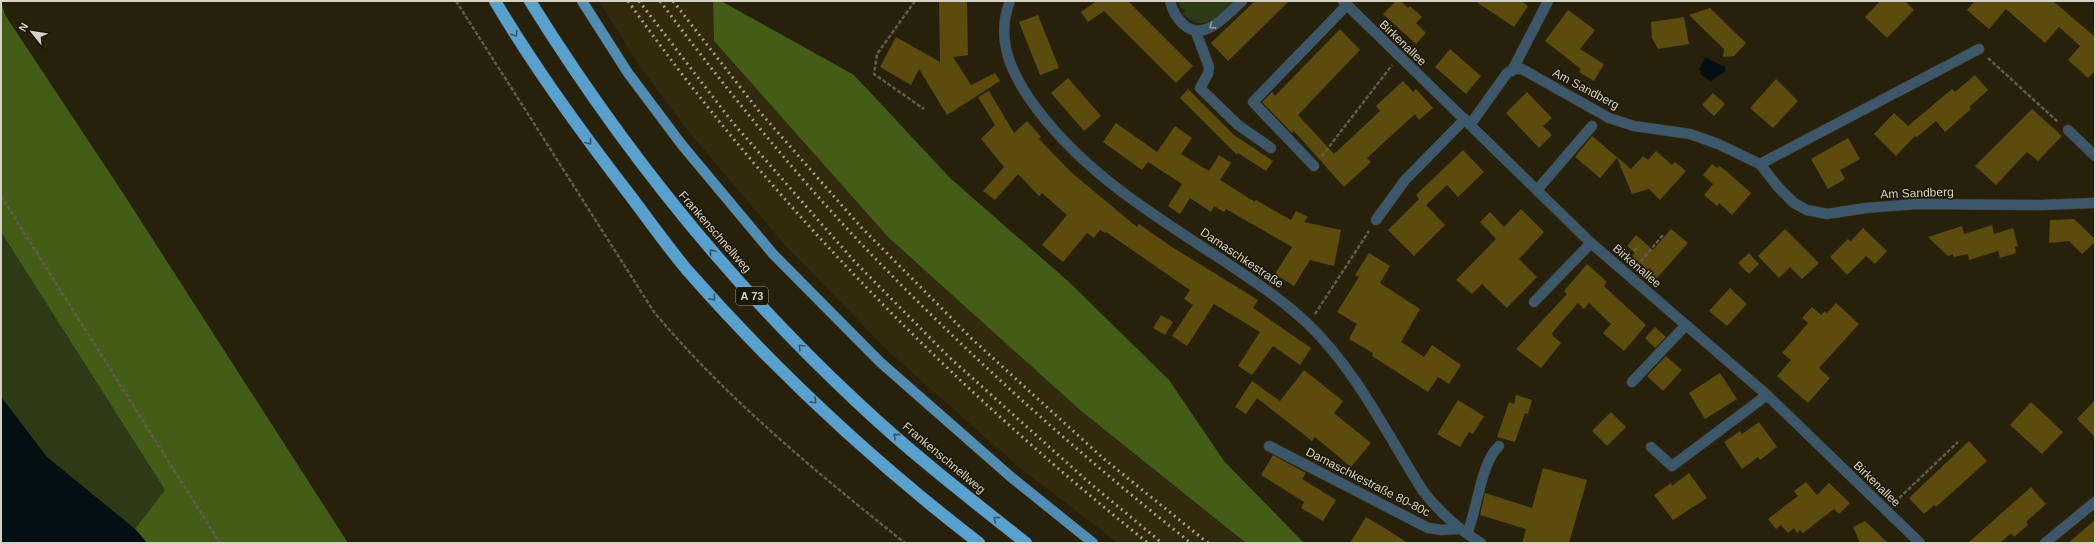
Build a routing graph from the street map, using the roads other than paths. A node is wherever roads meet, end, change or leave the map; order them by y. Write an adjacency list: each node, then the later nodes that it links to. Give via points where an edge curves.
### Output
1 (495, 1): 32 (highway, A 73, one-way to 32, via 576,125 686,268 749,338 827,414)
2 (530, 1): 33 (highway, Frankenschnellweg / A 73, one-way to 2, via 923,460 858,403 770,316 710,250 626,145)
3 (582, 1): 34 (main road, via 628,73 682,145 773,254 880,362 1011,477)
4 (1010, 1): 31 (street, Damaschkestraße, via 1003,36 1008,62 1016,78 1053,130 1102,178 1134,202 1277,296 1308,324 1350,372 1423,491 1437,509)
5 (1170, 1): 9 (street, via 1174,15 1187,28)
6 (1242, 1): 9 (street, one-way to 9, via 1214,26 1203,32)
7 (1548, 1): 11 (street)
8 (1345, 3): 12 (street, Birkenallee); 18 (street, via 1253,102)
9 (1196, 32): 15 (street, via 1209,67 1200,88 1238,125)
10 (1978, 49): 17 (street)
11 (1512, 71): 12 (street, via 1507,73); 17 (street, Am Sandberg, via 1522,69 1610,118 1634,126 1690,134)
12 (1467, 122): 19 (street, Birkenallee); 21 (street, via 1405,180)
13 (1592, 126): 19 (street)
14 (2068, 130): 16 (street)
15 (1271, 148)
16 (2095, 156)
17 (1760, 164): 20 (street, Am Sandberg, via 1794,202 1807,210 1827,214 1917,204)
18 (1314, 166)
19 (1537, 190): 22 (street, Birkenallee)
20 (2095, 203)
21 (1376, 220)
22 (1591, 243): 23 (street); 24 (street, Birkenallee)
23 (1534, 302)
24 (1686, 325): 25 (street); 26 (street, Birkenallee)
25 (1632, 382)
26 (1767, 395): 29 (street, via 1672,466); 36 (street, Birkenallee)
27 (1269, 446): 31 (street, Damaschkestraße 80-80c, via 1428,528)
28 (1499, 446): 31 (street, via 1492,452 1486,467 1472,520)
29 (1651, 447)
30 (2095, 502): 37 (street)
31 (1462, 532): 35 (street, Damaschkestraße)
32 (979, 543)
33 (1026, 543)
34 (1093, 543)
35 (1481, 543)
36 (1920, 543)
37 (2045, 543)

